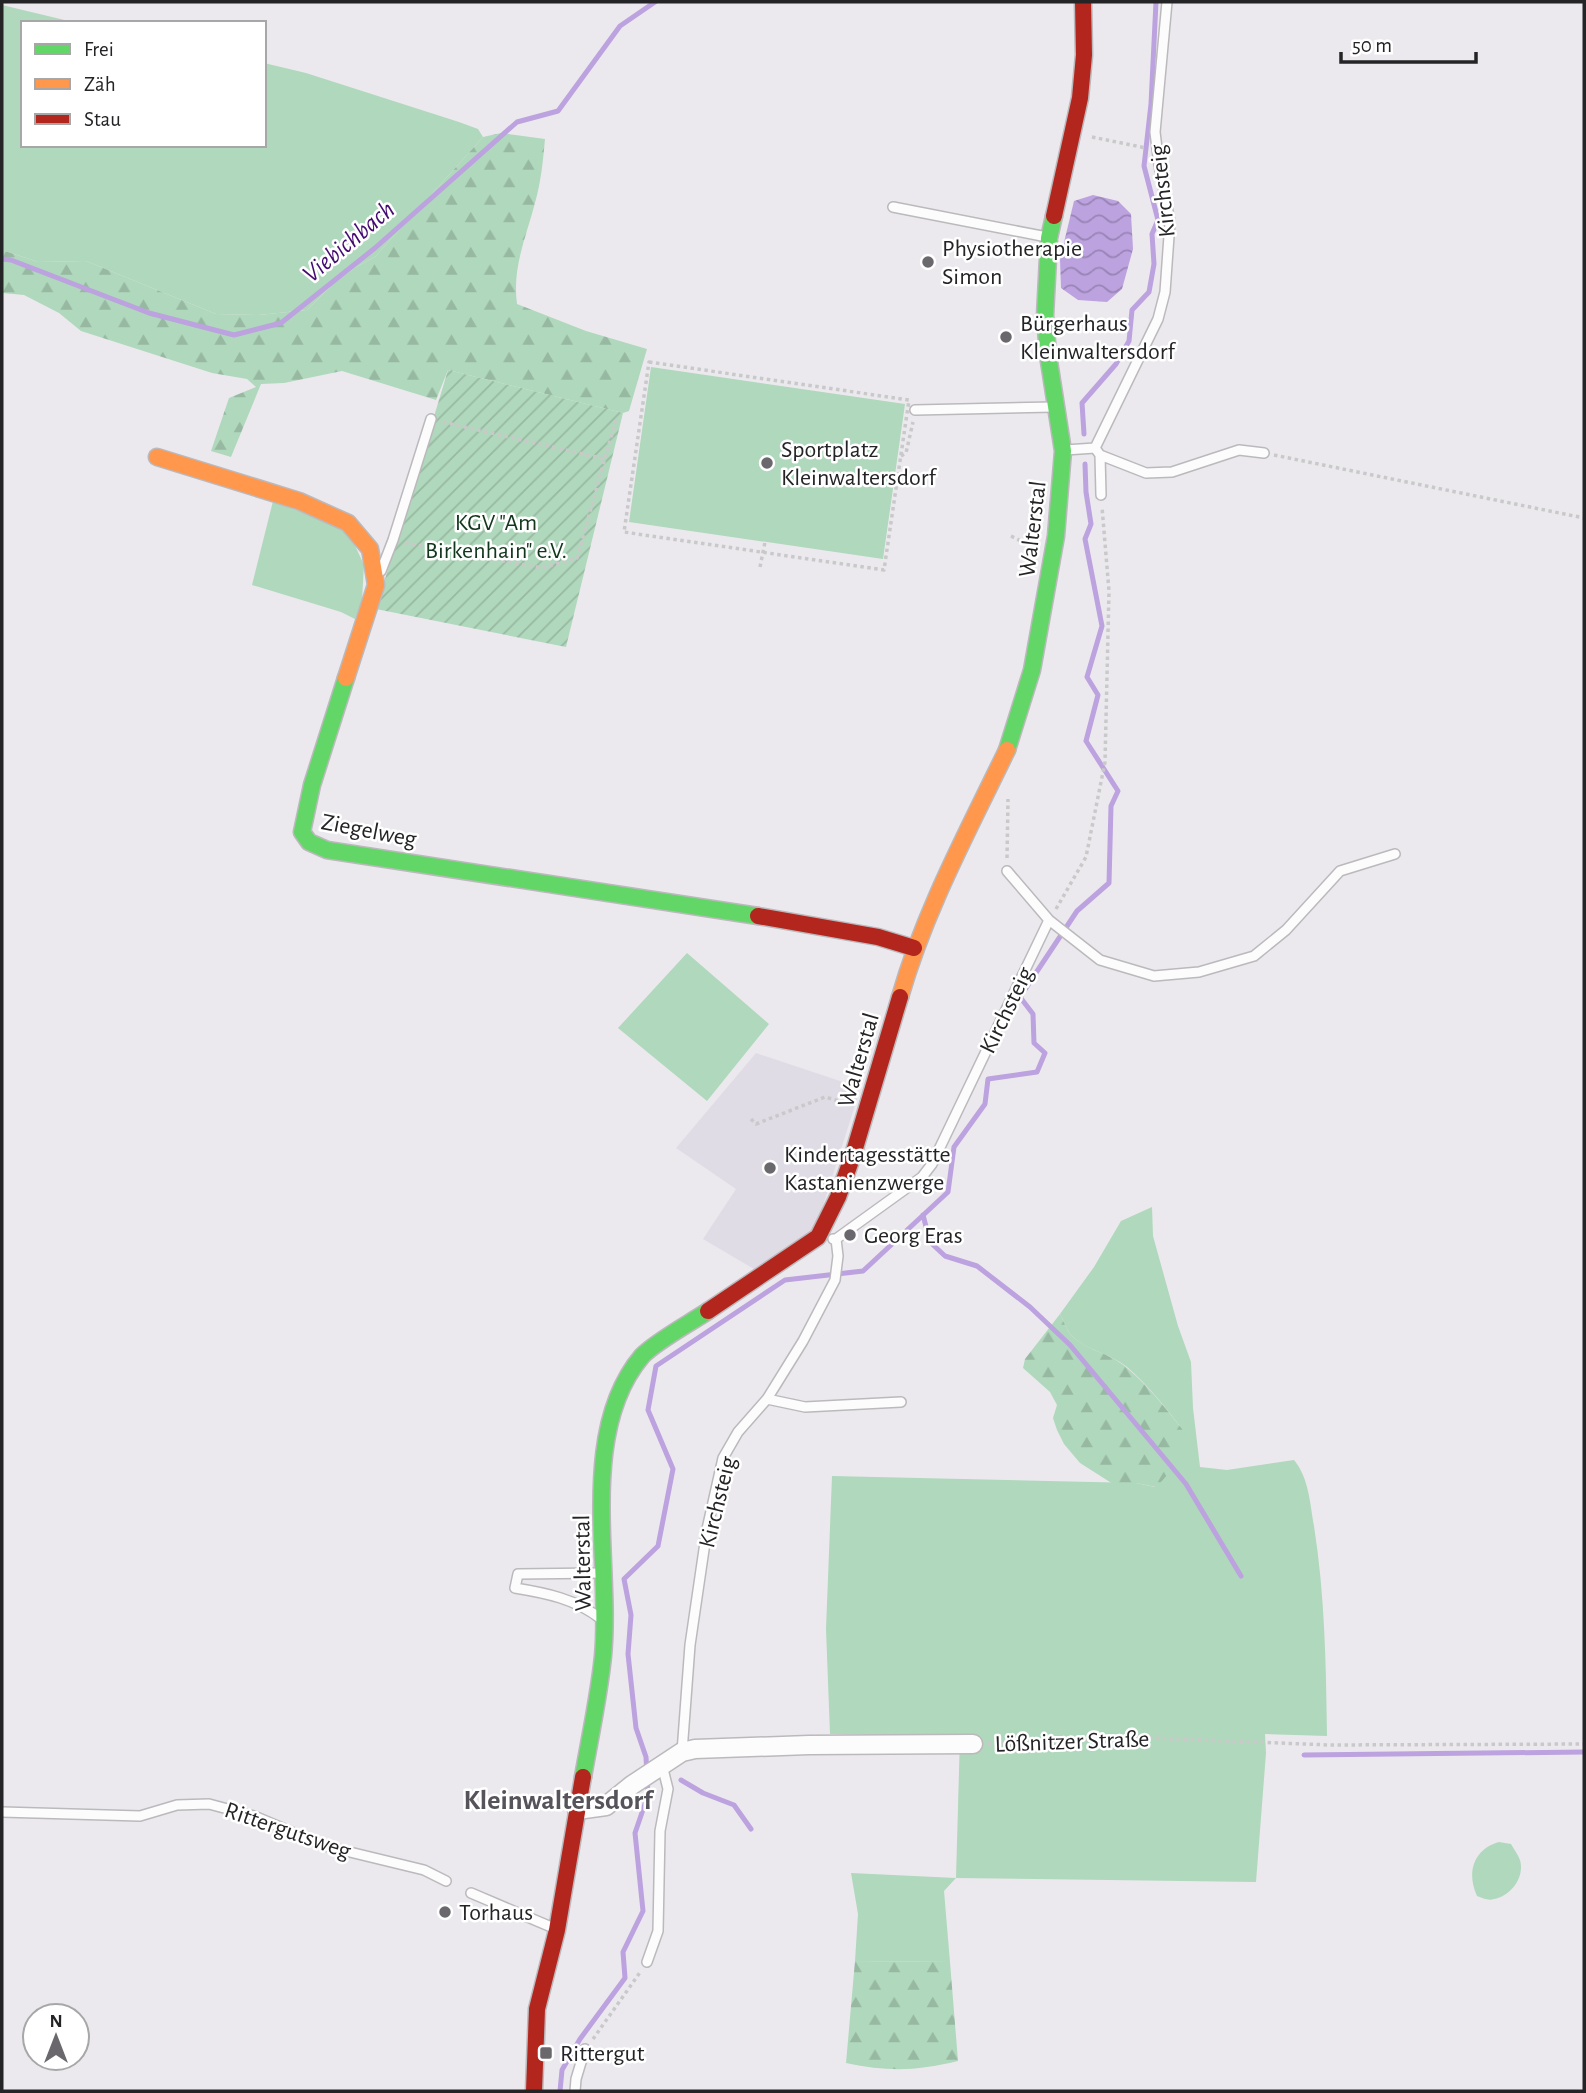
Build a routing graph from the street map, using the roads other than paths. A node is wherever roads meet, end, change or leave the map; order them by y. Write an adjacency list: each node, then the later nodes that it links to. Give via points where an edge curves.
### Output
1 (1083, 2): 4 (street, Walterstal, via 1080,98)
2 (1167, 2): 9 (lane, Kirchsteig, via 1155,132 1170,222 1165,292 1158,319)
3 (893, 207): 4 (lane)
4 (1049, 238): 5 (street, Walterstal, via 1045,316)
5 (1056, 407): 6 (lane); 8 (street, Walterstal)
6 (915, 410)
7 (431, 419): 13 (lane)
8 (1063, 451): 9 (lane); 17 (street, Walterstal, via 1047,595 1012,741)
9 (1098, 451): 10 (lane, via 1146,473 1172,472 1239,450); 12 (lane, Kirchsteig)
10 (1264, 453)
11 (157, 457): 13 (street, Ziegelweg, via 299,501 348,523 370,549)
12 (1101, 495)
13 (376, 585): 17 (street, Ziegelweg, via 312,785 302,832 311,844 722,910 877,937)
14 (1395, 854): 16 (lane, via 1340,872 1286,930 1254,956 1199,972 1154,976 1100,960)
15 (1007, 872): 16 (lane)
16 (1052, 922): 19 (lane, Kirchsteig, via 932,1164 922,1177)
17 (914, 948): 18 (street, Walterstal, via 838,1197)
18 (818, 1237): 19 (lane); 22 (street, Walterstal, via 644,1354 630,1373 611,1418 604,1474)
19 (836, 1239): 20 (lane, Kirchsteig, via 835,1280)
20 (767, 1399): 21 (lane, via 805,1407); 25 (lane, Kirchsteig, via 738,1432 723,1458 690,1645)
21 (901, 1402)
22 (603, 1573): 23 (street, Walterstal); 23 (lane, via 518,1574 515,1588 573,1601)
23 (605, 1622): 27 (street, Walterstal)
24 (974, 1744): 25 (street, Lößnitzer Straße, via 797,1745)
25 (682, 1752): 26 (street, Lößnitzer Straße)
26 (657, 1769): 27 (street, Lößnitzer Straße, via 606,1806); 32 (lane, via 668,1789 660,1831 658,1931)
27 (577, 1810): 31 (street, Walterstal)
28 (2, 1812): 29 (lane, Rittergutsweg, via 141,1816 177,1805 209,1804 254,1816 325,1846 424,1870)
29 (446, 1881)
30 (471, 1893): 31 (lane)
31 (557, 1930): 34 (street, Walterstal, via 537,2008)
32 (647, 1962)
33 (585, 2049): 35 (lane)
34 (534, 2091)
35 (575, 2091)

